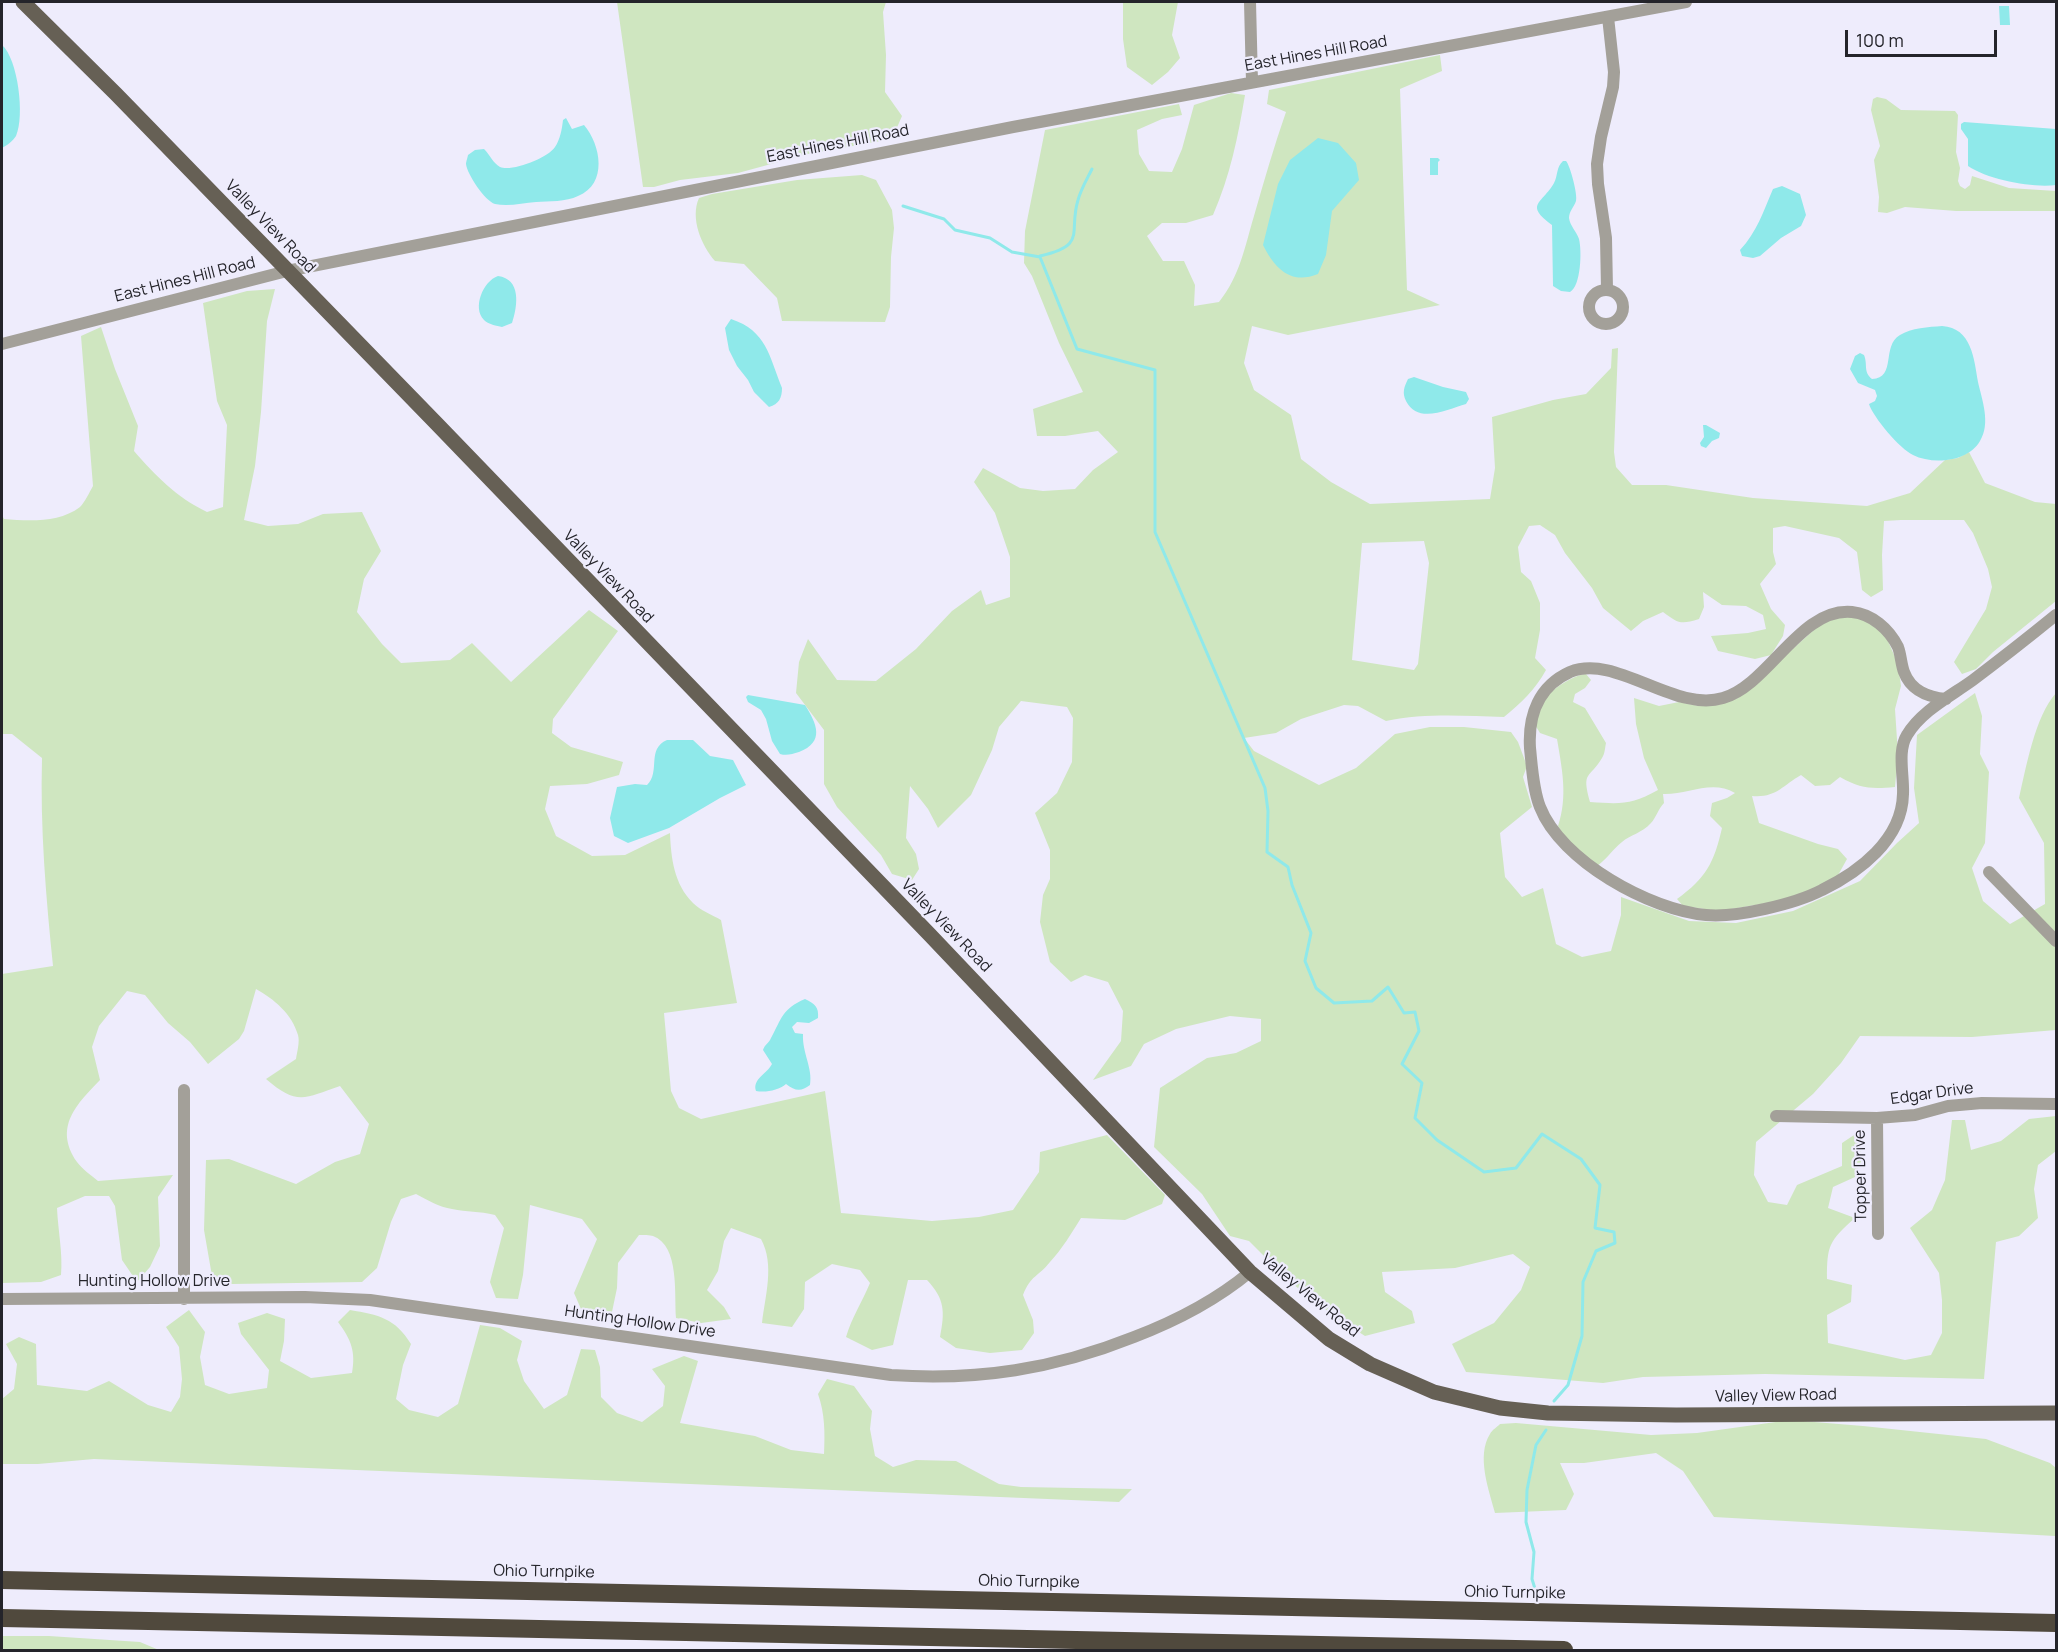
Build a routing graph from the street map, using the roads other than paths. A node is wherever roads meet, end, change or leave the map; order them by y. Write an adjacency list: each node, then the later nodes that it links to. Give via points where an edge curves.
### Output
1 (23, 2): 6 (main road, Valley View Road)
2 (1250, 2): 5 (street)
3 (1686, 2): 4 (street, East Hines Hill Road)
4 (1608, 17): 5 (street, East Hines Hill Road); 7 (street, via 1613,87 1597,164 1606,238)
5 (1252, 82): 6 (street, East Hines Hill Road, via 725,182)
6 (287, 271): 8 (street, East Hines Hill Road); 18 (main road, Valley View Road)
7 (1607, 289)
8 (2, 344)
9 (2056, 615): 10 (street)
10 (1946, 699): 10 (street, via 1932,698 1916,689 1905,673 1891,636 1875,620 1856,613 1836,612 1821,619 1746,686 1721,699 1691,699 1600,669 1575,670 1549,686 1535,705 1530,740 1536,795 1546,818 1571,850 1639,895 1708,915 1724,916 1778,905 1839,881 1879,849 1891,834 1903,801 1906,737 1929,711)
11 (1989, 872): 12 (street)
12 (2056, 941)
13 (184, 1090): 20 (street)
14 (2056, 1104): 16 (street, Edgar Drive, via 1982,1103)
15 (1776, 1116): 16 (street, Edgar Drive)
16 (1877, 1119): 17 (street, Topper Drive)
17 (1878, 1234)
18 (1250, 1272): 20 (street, Hunting Hollow Drive, via 1210,1302 1101,1351 1042,1366 944,1377 891,1375 370,1300); 21 (main road, Valley View Road, via 1329,1339 1370,1364 1434,1392 1500,1408 1548,1413 1676,1415)
19 (2, 1299): 20 (street, Hunting Hollow Drive)
20 (184, 1299)
21 (2056, 1413)
22 (2, 1580): 24 (highway, Ohio Turnpike)
23 (2, 1618): 25 (highway)
24 (2056, 1623)
25 (1564, 1650)

